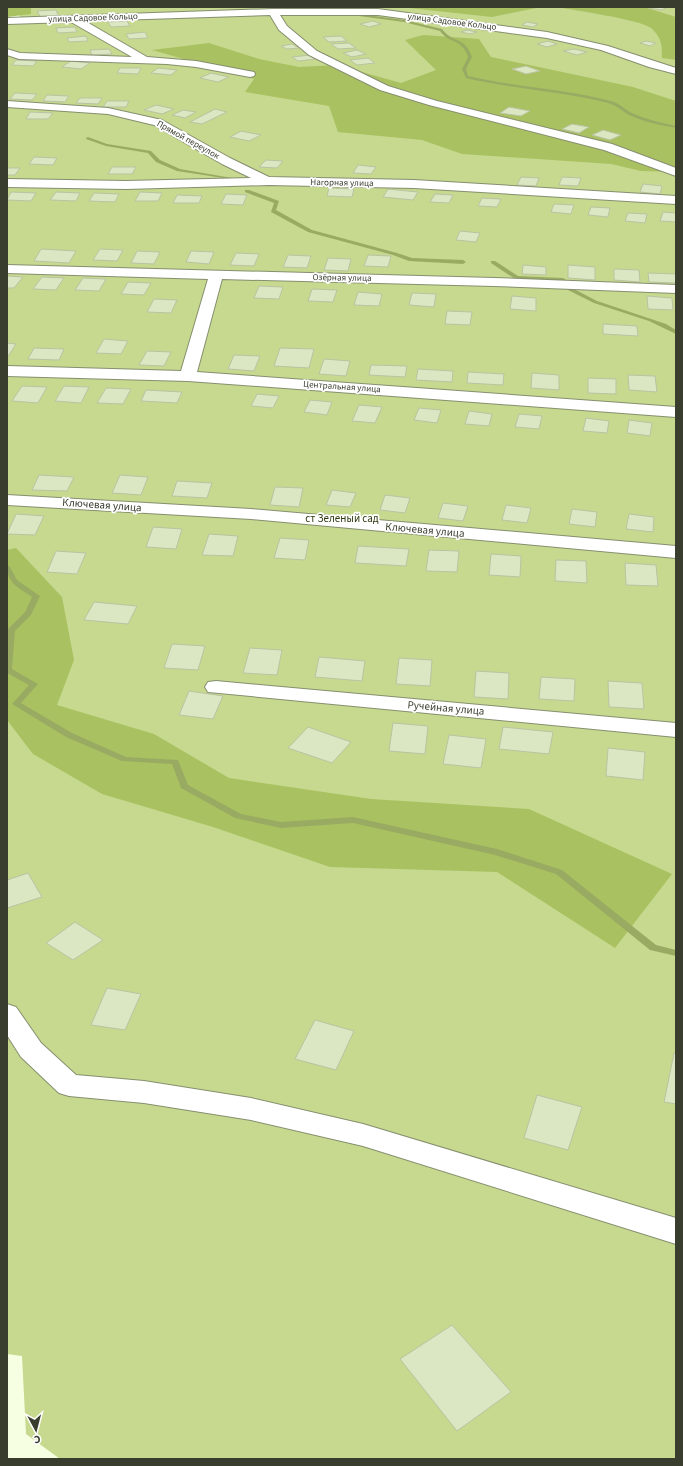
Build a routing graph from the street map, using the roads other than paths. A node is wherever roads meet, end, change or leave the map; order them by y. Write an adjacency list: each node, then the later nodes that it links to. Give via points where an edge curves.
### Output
1 (107, 7): 3 (street)
2 (273, 12): 3 (street, улица Садовое Кольцо); 7 (street, улица Садовое Кольцо, via 378,12 547,35 604,48); 10 (street, via 283,28 313,53 384,88 433,103 608,147)
3 (73, 19): 4 (street, улица Садовое Кольцо); 6 (street)
4 (7, 22)
5 (7, 52): 6 (street, via 19,56)
6 (144, 59): 8 (street, via 196,64)
7 (676, 71)
8 (250, 74)
9 (7, 104): 11 (street, Прямой переулок, via 108,111 158,122 226,161)
10 (676, 172)
11 (269, 181): 12 (street, Нагорная улица, via 126,186); 13 (street, Нагорная улица, via 414,184)
12 (7, 183)
13 (676, 200)
14 (7, 269): 15 (street, Озёрная улица)
15 (216, 275): 16 (street, Озёрная улица); 18 (street)
16 (676, 289)
17 (7, 371): 18 (street, Центральная улица)
18 (188, 376): 19 (street, Центральная улица)
19 (676, 412)
20 (7, 500): 21 (street, Ключевая улица, via 251,514)
21 (676, 552)
22 (216, 686): 23 (street, Ручейная улица)
23 (676, 730)
24 (7, 1014): 25 (street, via 31,1050 69,1084 144,1092 243,1108 363,1135)
25 (676, 1231)

